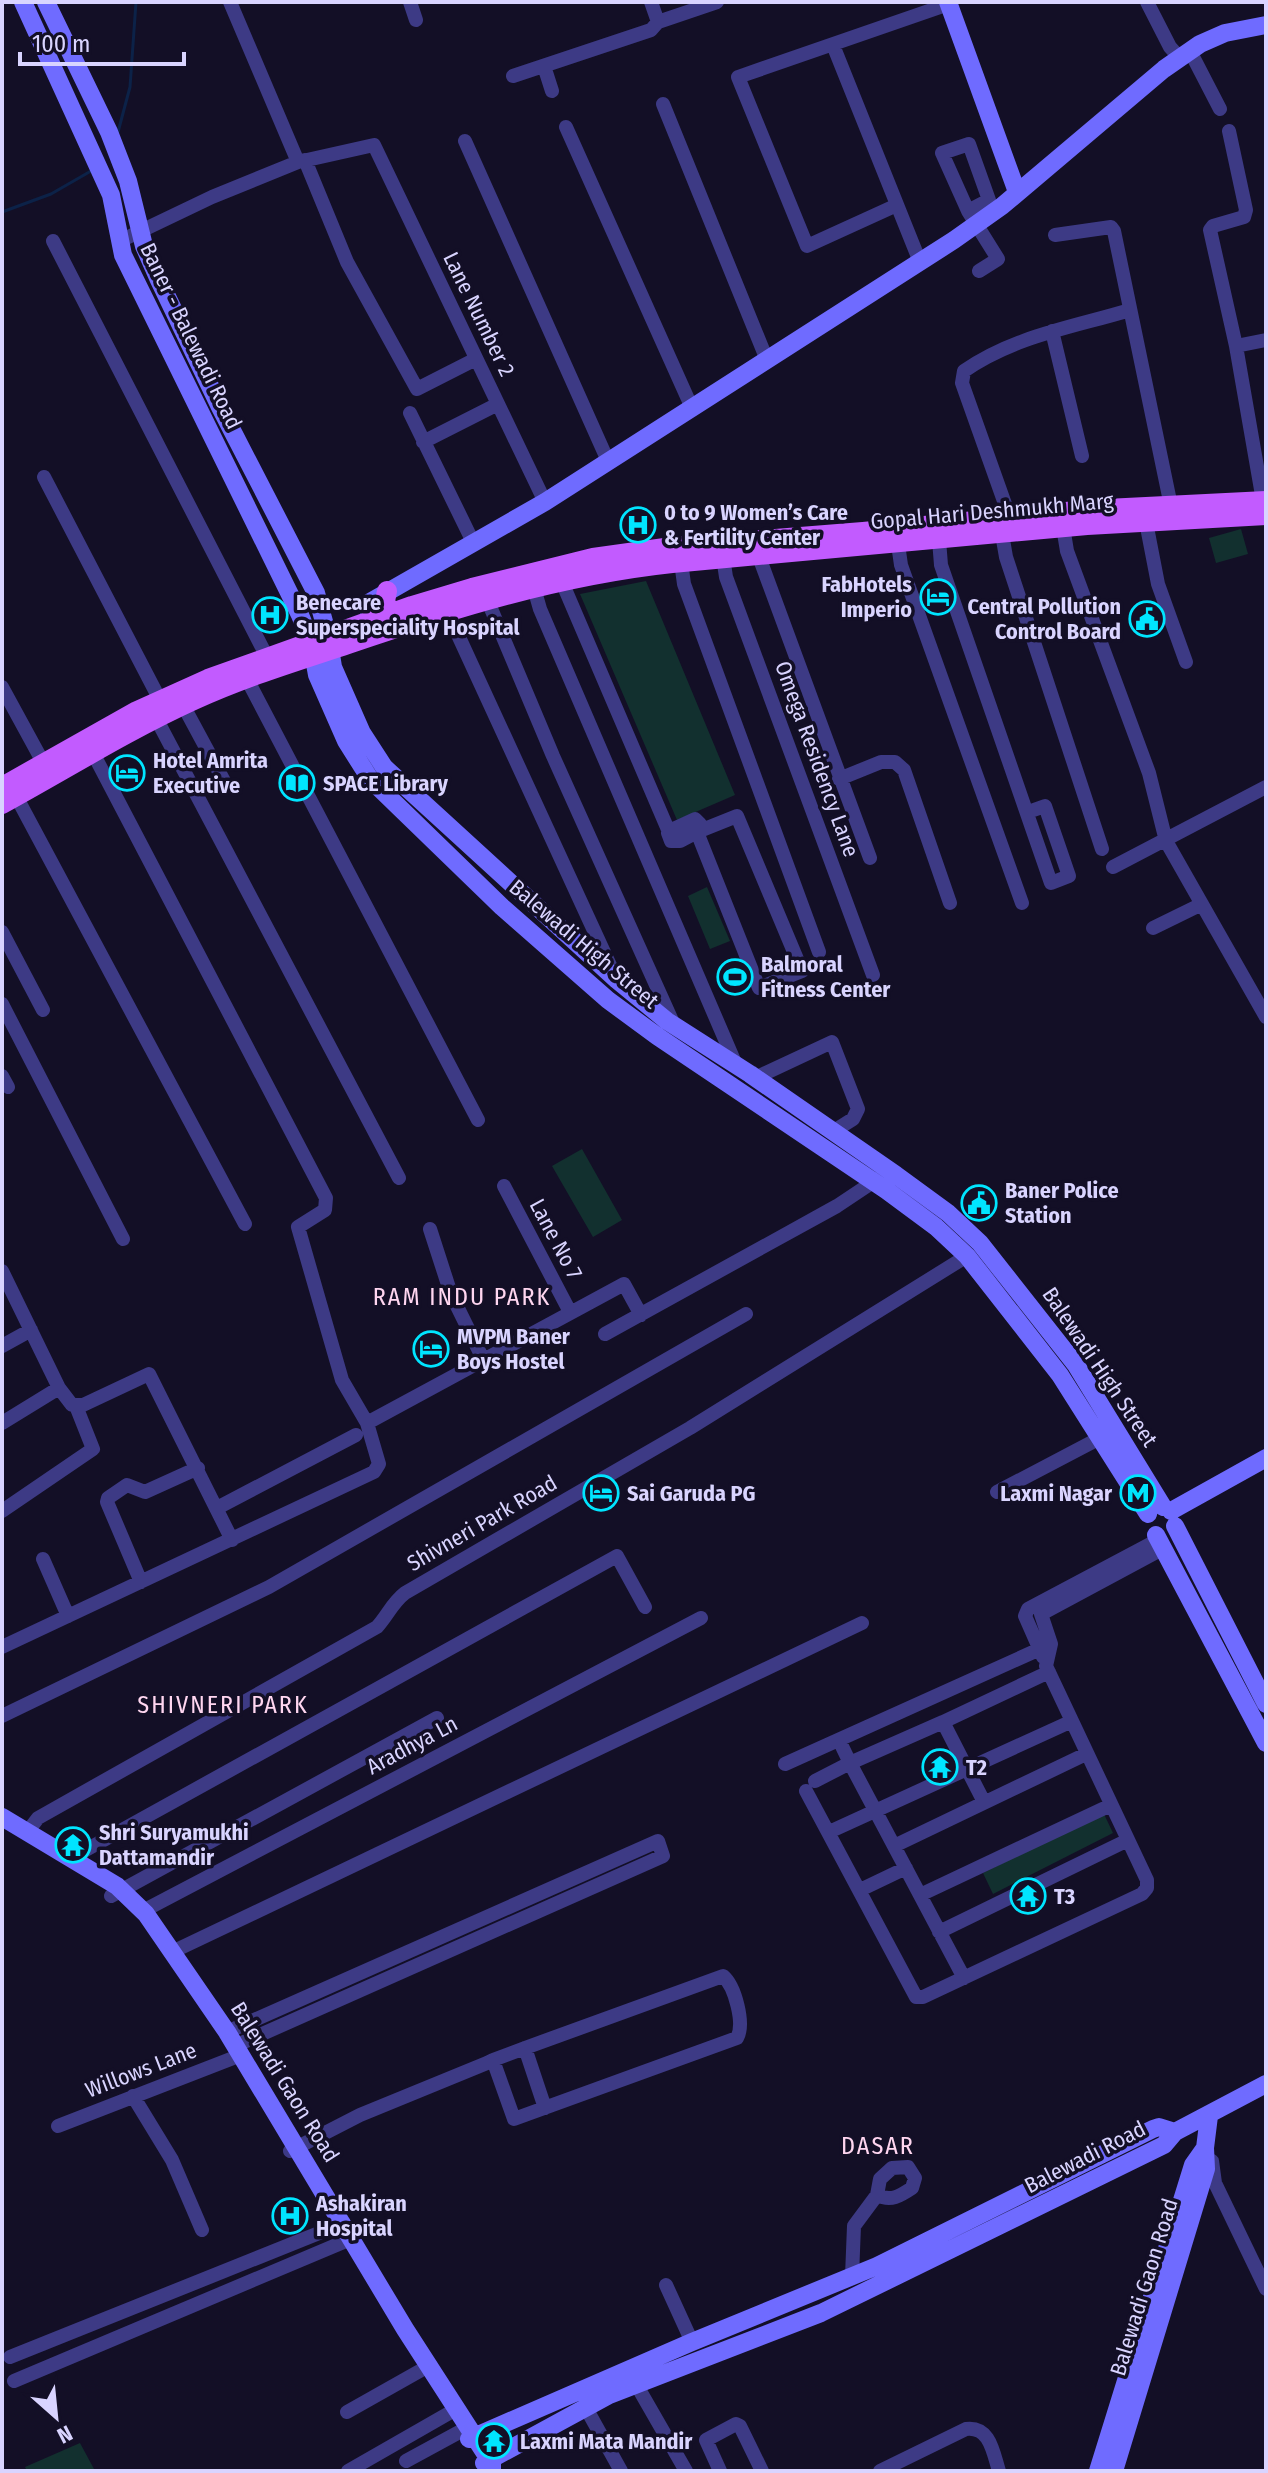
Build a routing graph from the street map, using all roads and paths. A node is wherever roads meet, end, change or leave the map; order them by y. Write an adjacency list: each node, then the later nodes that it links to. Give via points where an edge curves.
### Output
1 (23, 2): 30 (street, Baner - Balewadi Road, via 95,155)
2 (46, 2): 27 (street, Baner - Balewadi Road, via 109,132)
3 (230, 2): 23 (street)
4 (410, 2): 10 (street)
5 (651, 2): 11 (street)
6 (717, 2): 9 (street)
7 (1147, 2): 14 (street, via 1170,47)
8 (949, 3): 13 (street); 24 (street)
9 (695, 6): 11 (street)
10 (416, 20)
11 (658, 22): 15 (street, via 651,30)
12 (1266, 25): 14 (street, via 1225,33)
13 (833, 45): 25 (street); 25 (street, via 738,77 807,246)
14 (1185, 54): 19 (street); 24 (street)
15 (544, 66): 16 (street); 17 (street)
16 (513, 76)
17 (552, 91)
18 (663, 104): 38 (street)
19 (1220, 109)
20 (566, 127): 40 (street)
21 (1229, 131): 36 (street, via 1246,210 1244,217 1210,230)
22 (465, 141): 44 (street)
23 (302, 161): 27 (street); 37 (street, Lane Number 2, via 374,145); 37 (street, via 347,262 417,389)
24 (1017, 192): 26 (street)
25 (897, 205): 31 (street)
26 (972, 217): 31 (street); 32 (street, via 1005,256)
27 (140, 232): 30 (street); 65 (street, Baner - Balewadi Road, via 220,407 316,593)
28 (1055, 235): 33 (street, via 1111,227)
29 (53, 241): 66 (street)
30 (120, 241): 65 (street, Baner - Balewadi Road)
31 (920, 262): 38 (street)
32 (979, 271)
33 (1130, 310): 34 (street); 47 (street)
34 (1052, 331): 43 (street); 50 (street, via 964,371 962,383)
35 (1266, 340): 36 (street)
36 (1236, 346): 48 (street)
37 (476, 359): 39 (street, Lane Number 2)
38 (767, 360): 40 (street)
39 (498, 404): 42 (street); 46 (street, Lane Number 2)
40 (692, 408): 44 (street)
41 (410, 413): 42 (street)
42 (423, 442): 53 (street)
43 (1082, 456)
44 (608, 461): 46 (street)
45 (44, 477): 71 (street)
46 (545, 502): 53 (street)
47 (1171, 506): 48 (main road, Gopal Hari Deshmukh Marg); 50 (main road, Gopal Hari Deshmukh Marg, via 1086,510)
48 (1265, 506): 49 (main road, Gopal Hari Deshmukh Marg)
49 (1146, 522): 51 (main road, Gopal Hari Deshmukh Marg); 67 (street, via 1158,584)
50 (1006, 526): 51 (main road, Gopal Hari Deshmukh Marg); 52 (main road, Gopal Hari Deshmukh Marg); 63 (main road, Gopal Hari Deshmukh Marg, via 672,547 593,558); 81 (street, via 1006,557)
51 (1063, 527): 80 (street, via 1067,551 1149,773)
52 (939, 540): 54 (main road, Gopal Hari Deshmukh Marg); 78 (street, via 941,565)
53 (473, 542): 60 (street)
54 (898, 544): 55 (main road, Gopal Hari Deshmukh Marg); 85 (street, via 901,565)
55 (758, 554): 56 (main road, Gopal Hari Deshmukh Marg); 74 (street)
56 (723, 557): 57 (main road, Gopal Hari Deshmukh Marg); 90 (street, Omega Residency Lane)
57 (681, 562): 58 (main road, Gopal Hari Deshmukh Marg); 89 (street, via 684,584)
58 (562, 582): 59 (main road, Gopal Hari Deshmukh Marg); 79 (street, via 671,841)
59 (534, 588): 61 (main road, Gopal Hari Deshmukh Marg); 96 (street)
60 (387, 591): 63 (main road); 64 (street, via 370,602)
61 (487, 599): 62 (main road, Gopal Hari Deshmukh Marg); 95 (street)
62 (447, 611): 65 (main road, Gopal Hari Deshmukh Marg); 91 (street)
63 (390, 614): 64 (main road, Gopal Hari Deshmukh Marg)
64 (369, 621): 65 (main road, Gopal Hari Deshmukh Marg)
65 (320, 646): 66 (main road, Gopal Hari Deshmukh Marg); 68 (main road, Gopal Hari Deshmukh Marg); 91 (street, Balewadi High Street, via 384,767); 100 (street, Balewadi High Street, via 317,675 346,741 370,779 502,907 657,1036)
66 (267, 657): 71 (main road, Gopal Hari Deshmukh Marg)
67 (1186, 662)
68 (247, 679): 70 (main road, Gopal Hari Deshmukh Marg); 98 (street)
69 (2, 687): 73 (street)
70 (183, 705): 71 (main road, Gopal Hari Deshmukh Marg); 75 (street)
71 (158, 709): 72 (main road, Gopal Hari Deshmukh Marg); 73 (main road, Gopal Hari Deshmukh Marg); 101 (street)
72 (93, 753): 77 (main road, Gopal Hari Deshmukh Marg); 119 (street, via 326,1198 325,1210 298,1227 342,1380)
73 (44, 764): 77 (main road, Gopal Hari Deshmukh Marg)
74 (839, 779): 82 (street); 84 (street, via 881,762 895,762 904,770)
75 (224, 781)
76 (1266, 787): 80 (street)
77 (15, 790): 104 (street)
78 (1028, 812): 78 (street, via 1051,883 1069,876 1045,806)
79 (697, 832): 79 (street, via 759,988 802,971 737,816)
80 (1166, 841): 83 (street); 86 (street)
81 (1102, 849)
82 (870, 858)
83 (1113, 867)
84 (950, 903)
85 (1022, 903)
86 (1202, 904): 87 (street); 94 (street)
87 (1153, 928)
88 (2, 932): 93 (street)
89 (819, 952)
90 (873, 975)
91 (617, 980): 95 (street, Balewadi High Street)
92 (2, 1004): 106 (street)
93 (43, 1010)
94 (1266, 1017)
95 (674, 1026): 96 (street, Balewadi High Street)
96 (736, 1065): 97 (street, Balewadi High Street)
97 (755, 1078): 99 (street, Balewadi High Street); 99 (street, via 832,1042 858,1109)
98 (478, 1120)
99 (834, 1131): 100 (street, Balewadi High Street)
100 (881, 1176): 103 (street, Balewadi High Street); 111 (street, via 789,1234)
101 (399, 1178)
102 (504, 1186): 109 (street, Lane No 7)
103 (916, 1201): 107 (street, Balewadi High Street); 123 (street, Balewadi High Street, via 948,1213 995,1260 1076,1365)
104 (245, 1224)
105 (430, 1229): 115 (street, via 451,1294)
106 (123, 1239)
107 (967, 1256): 120 (street, Balewadi High Street, via 1060,1375); 156 (street, Shivneri Park Road, via 690,1428 405,1593 377,1627 38,1818)
108 (2, 1271): 112 (street)
109 (570, 1312): 111 (street, via 624,1284); 115 (street)
110 (746, 1314): 141 (street, via 269,1587)
111 (641, 1315): 113 (street)
112 (31, 1330): 114 (street); 116 (street)
113 (605, 1334)
114 (2, 1346)
115 (484, 1361): 119 (street)
116 (59, 1388): 117 (street); 118 (street)
117 (76, 1406): 122 (street, via 149,1374); 127 (street, via 93,1449)
118 (2, 1423)
119 (362, 1429): 126 (street); 129 (street, via 379,1457 374,1472)
120 (1100, 1438): 124 (street); 128 (street, Balewadi High Street)
121 (1266, 1458): 125 (street)
122 (198, 1468): 126 (street); 133 (street, via 145,1492 127,1485 108,1498)
123 (1141, 1471): 125 (street, via 1162,1491); 128 (street, Balewadi High Street)
124 (997, 1492)
125 (1194, 1498): 128 (street); 131 (street)
126 (217, 1508): 129 (street)
127 (2, 1511)
128 (1164, 1515): 130 (street, via 1165,1535); 131 (street, Balewadi High Street)
129 (232, 1540): 133 (street)
130 (1159, 1542): 139 (street, via 1034,1614); 146 (street)
131 (1187, 1553): 140 (street, Balewadi High Street)
132 (43, 1559): 135 (street)
133 (141, 1582): 135 (street)
134 (645, 1607): 160 (street, via 617,1556)
135 (68, 1616): 138 (street)
136 (701, 1618): 165 (street, Aradhya Ln)
137 (862, 1623): 167 (street)
138 (2, 1647)
139 (1046, 1657): 143 (street); 144 (street); 145 (street)
140 (1266, 1704)
141 (2, 1716)
142 (437, 1718): 163 (street)
143 (943, 1722): 148 (street); 150 (street)
144 (1070, 1722): 147 (street); 150 (street)
145 (839, 1740): 148 (street); 149 (street)
146 (1266, 1743)
147 (1086, 1754): 151 (street); 152 (street)
148 (850, 1763): 153 (street); 157 (street, via 811,1786)
149 (785, 1764)
150 (966, 1768): 151 (street); 153 (street)
151 (984, 1802): 159 (street)
152 (1111, 1805): 158 (street); 164 (street)
153 (874, 1809): 157 (street); 159 (street)
154 (2, 1817): 156 (street, Balewadi Gaon Road)
155 (2, 1831): 163 (street, Balewadi Gaon Road)
156 (28, 1831): 160 (street, Balewadi Gaon Road)
157 (829, 1832): 162 (street)
158 (1128, 1840): 166 (street); 168 (street, via 1147,1880 1142,1894)
159 (894, 1846): 161 (street)
160 (75, 1860): 163 (street, Balewadi Gaon Road)
161 (906, 1868): 162 (street); 164 (street)
162 (860, 1890): 168 (street, via 916,1997)
163 (116, 1893): 165 (street, Balewadi Gaon Road); 171 (street, Balewadi Gaon Road)
164 (920, 1895): 166 (street)
165 (143, 1911): 167 (street, Balewadi Gaon Road)
166 (939, 1932): 168 (street)
167 (172, 1952): 171 (street, Balewadi Gaon Road)
168 (964, 1978)
169 (247, 2021): 170 (street); 170 (street, via 661,1844 663,1856); 171 (street)
170 (254, 2037): 171 (street)
171 (234, 2048): 175 (street, Willows Lane); 181 (street, Balewadi Gaon Road)
172 (525, 2048): 173 (street); 176 (street); 176 (street, via 723,1976 730,1985 741,2029 737,2038)
173 (493, 2060): 176 (street, via 514,2119); 181 (street)
174 (1266, 2084): 177 (street)
175 (133, 2096): 178 (street, Willows Lane); 183 (street, via 172,2160)
176 (545, 2108)
177 (1209, 2116): 179 (street); 180 (street, Balewadi Gaon Road); 187 (street, via 1215,2183)
178 (58, 2126)
179 (1175, 2132): 185 (street, Balewadi Road, via 1153,2129); 190 (street, Balewadi Road, via 1164,2145 849,2300)
180 (1205, 2148): 209 (street, via 1193,2165); 210 (street, Balewadi Gaon Road, via 1206,2169)
181 (293, 2149): 184 (street, Balewadi Gaon Road)
182 (877, 2195): 185 (street, via 854,2226)
183 (202, 2230)
184 (345, 2232): 189 (street); 191 (street, Balewadi Gaon Road); 192 (street); 198 (street, Balewadi Gaon Road)
185 (852, 2276): 188 (street, Balewadi Road)
186 (666, 2285): 188 (street)
187 (1266, 2289)
188 (692, 2342): 190 (street); 197 (street, Balewadi Road)
189 (10, 2357)
190 (700, 2360): 193 (street, Balewadi Road)
191 (425, 2368): 195 (street); 196 (street, Balewadi Gaon Road)
192 (14, 2381)
193 (636, 2384): 194 (street, Balewadi Road); 204 (street)
194 (586, 2408): 199 (street, Balewadi Road); 203 (street)
195 (347, 2412)
196 (451, 2412): 198 (street, Balewadi Gaon Road); 202 (street)
197 (523, 2416): 198 (street, Balewadi Road); 199 (street)
198 (468, 2436): 200 (street); 201 (street, Balewadi Gaon Road)
199 (533, 2437): 201 (street, Balewadi Road)
200 (406, 2461)
201 (490, 2466)
202 (348, 2471)
203 (621, 2471)
204 (686, 2471)
205 (720, 2471): 206 (street, via 706,2441 736,2424)
206 (762, 2471)
207 (880, 2471): 208 (street, via 973,2428 986,2435)
208 (999, 2471)
209 (1098, 2471)
210 (1114, 2471)

